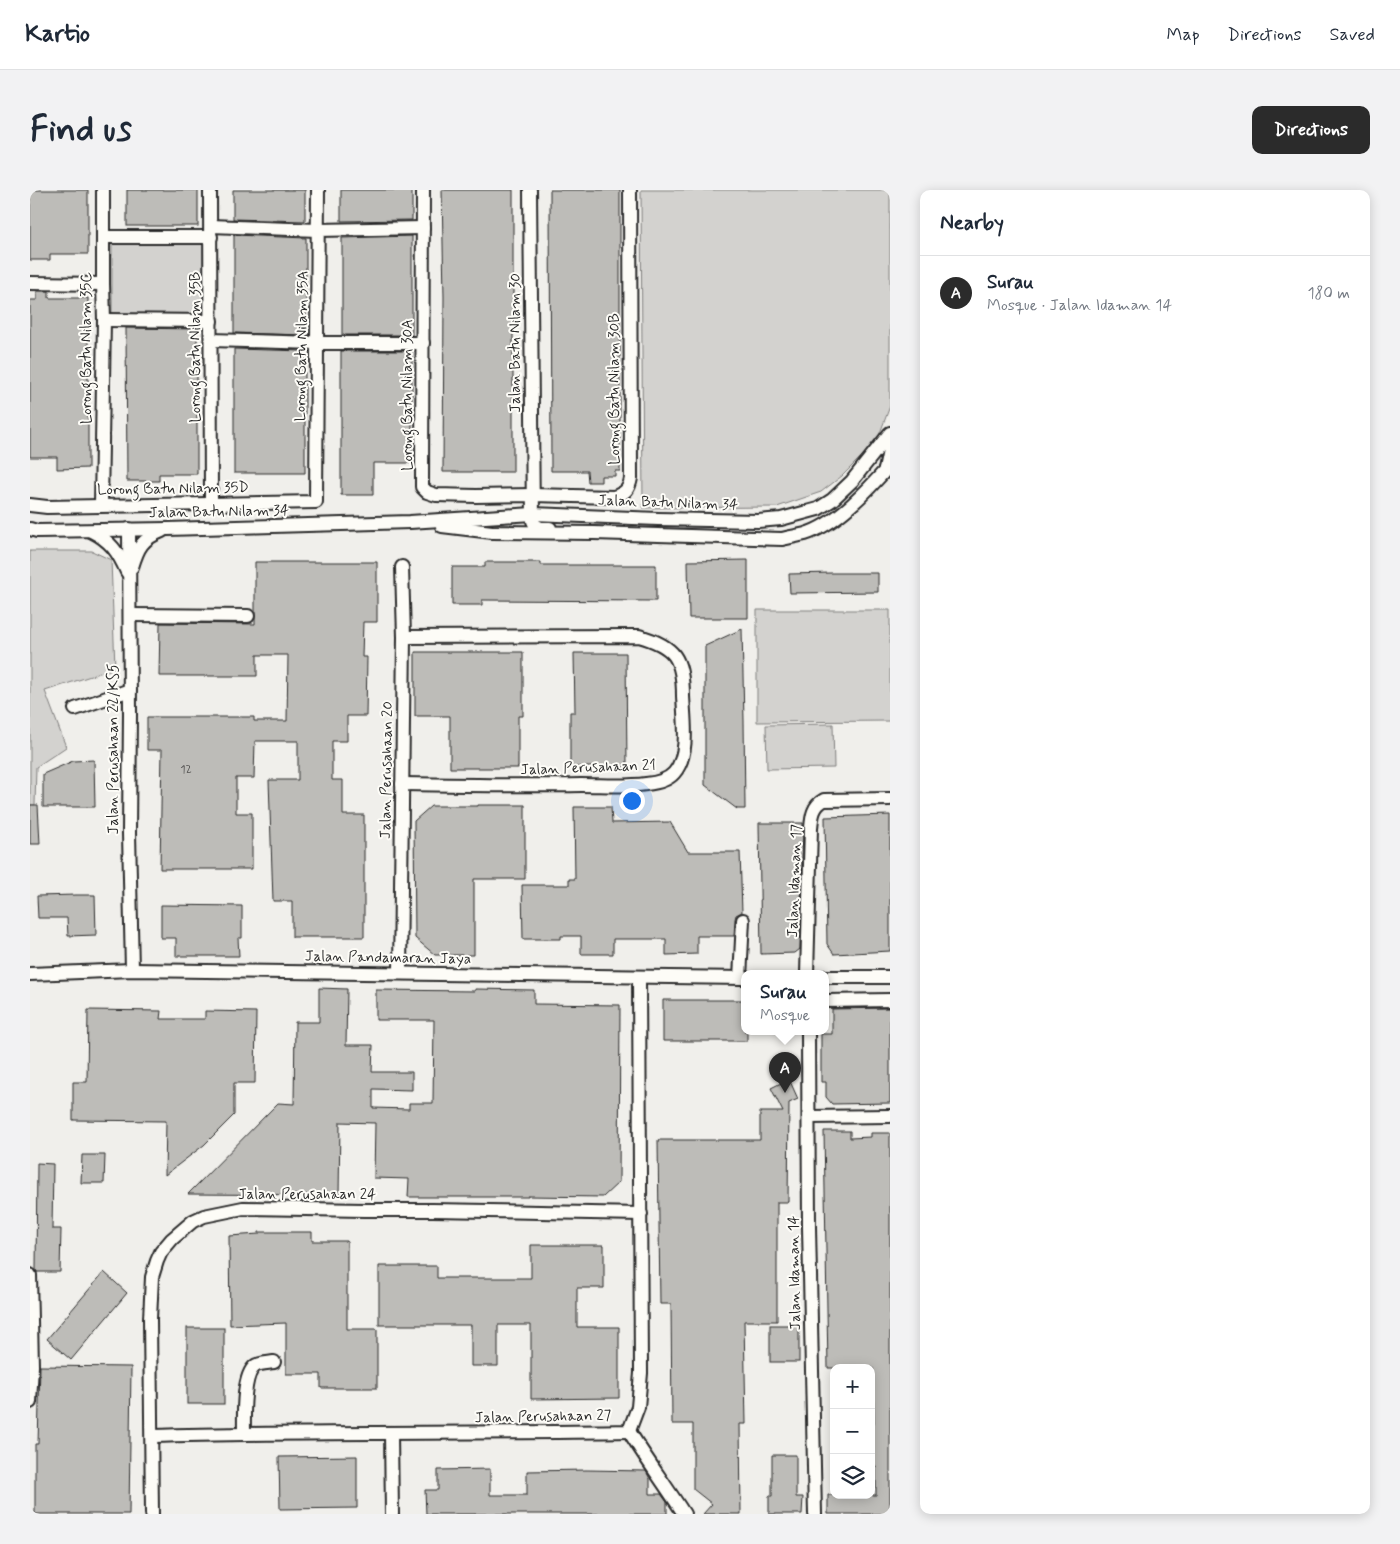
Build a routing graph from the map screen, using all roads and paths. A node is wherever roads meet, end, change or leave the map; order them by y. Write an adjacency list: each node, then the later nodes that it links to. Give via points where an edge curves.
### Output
1 (103, 190): 10 (street, Lorong Batu Nilam 35C)
2 (210, 190): 9 (street, Lorong Batu Nilam 35B)
3 (318, 190): 8 (street, Lorong Batu Nilam 35A)
4 (423, 190): 7 (street, Lorong Batu Nilam 30A)
5 (530, 190): 22 (street, Jalan Batu Nilam 30)
6 (630, 190): 22 (street, Lorong Batu Nilam 30B, via 629,488 614,497)
7 (423, 228): 8 (street); 17 (street, Lorong Batu Nilam 30A)
8 (318, 230): 9 (street); 16 (street, Lorong Batu Nilam 35A)
9 (211, 232): 10 (street); 14 (street, Lorong Batu Nilam 35B)
10 (103, 237): 12 (street, Lorong Batu Nilam 35C)
11 (30, 283): 12 (street)
12 (103, 284): 13 (street, Lorong Batu Nilam 35C)
13 (104, 320): 14 (street); 26 (street, Lorong Batu Nilam 35C)
14 (211, 321): 15 (street, Lorong Batu Nilam 35B)
15 (211, 340): 16 (street); 24 (street, Lorong Batu Nilam 35B)
16 (317, 343): 17 (street); 23 (street, Lorong Batu Nilam 35A)
17 (423, 343): 22 (street, Lorong Batu Nilam 30A, via 422,487 436,495)
18 (890, 433): 21 (street, Jalan Batu Nilam 34)
19 (890, 446): 20 (street)
20 (888, 470): 21 (street); 34 (street, Jalan Batu Nilam 34, via 846,510 806,534 759,539)
21 (852, 481): 27 (street, Jalan Batu Nilam 34, via 818,509 782,519)
22 (532, 495): 27 (street, Jalan Batu Nilam 30)
23 (316, 502): 24 (street, Lorong Batu Nilam 35D)
24 (211, 504): 26 (street, Lorong Batu Nilam 35D)
25 (30, 505): 26 (street, Lorong Batu Nilam 35D)
26 (101, 506)
27 (533, 514): 28 (street, Jalan Batu Nilam 34); 33 (street, via 508,529); 34 (street, via 535,526 541,528 578,528)
28 (410, 522): 31 (street, Jalan Batu Nilam 34); 33 (street, Jalan Batu Nilam 34)
29 (30, 529): 32 (street, Jalan Batu Nilam 34)
30 (129, 529): 31 (street, Jalan Batu Nilam 34); 32 (street, Jalan Batu Nilam 34); 36 (street, Jalan Perusahaan 22/KS5)
31 (168, 529): 36 (street, via 149,536 141,545)
32 (88, 530): 36 (street, via 104,537 114,548)
33 (492, 532): 34 (street, Jalan Batu Nilam 34)
34 (594, 533)
35 (402, 567): 39 (street, Jalan Perusahaan 20)
36 (130, 577): 37 (street, Jalan Perusahaan 22/KS5)
37 (130, 615): 38 (street); 40 (street, Jalan Perusahaan 22/KS5)
38 (248, 616)
39 (404, 637): 42 (street, Jalan Perusahaan 20); 42 (street, Jalan Perusahaan 21, via 639,636 655,640 670,650 683,676 684,749 682,761 674,773 664,780 647,784)
40 (130, 690): 41 (street); 45 (street, Jalan Perusahaan 22/KS5)
41 (75, 709)
42 (402, 784): 48 (street, Jalan Perusahaan 20)
43 (890, 799): 47 (street, Jalan Idaman 17, via 824,800 813,812)
44 (743, 920): 46 (street)
45 (132, 970): 48 (street, Jalan Pandamaran Jaya); 49 (street, Jalan Pandamaran Jaya)
46 (743, 970)
47 (807, 970)
48 (400, 973): 50 (street, Jalan Pandamaran Jaya)
49 (30, 974)
50 (639, 976): 53 (street, Jalan Pandamaran Jaya); 59 (street, Jalan Perusahaan 27)
51 (829, 977): 52 (street)
52 (890, 977)
53 (741, 978)
54 (890, 1000): 55 (street)
55 (829, 1001)
56 (808, 1035): 58 (street, Jalan Idaman 14)
57 (890, 1116): 58 (street)
58 (809, 1117): 70 (street, Jalan Idaman 14)
59 (641, 1214): 63 (street, Jalan Perusahaan 27, via 641,1373 638,1407); 66 (street, Jalan Perusahaan 24, via 243,1208 204,1216 182,1230 161,1252 152,1277)
60 (30, 1275): 62 (street)
61 (274, 1362): 64 (street, via 256,1365 248,1377)
62 (30, 1402)
63 (629, 1431): 65 (street, Jalan Perusahaan 27); 69 (street)
64 (244, 1433): 65 (street, Jalan Perusahaan 27); 66 (street, Jalan Perusahaan 27)
65 (391, 1433): 68 (street)
66 (152, 1436): 67 (street, Jalan Perusahaan 24)
67 (152, 1514)
68 (392, 1514)
69 (684, 1514)
70 (815, 1514)

